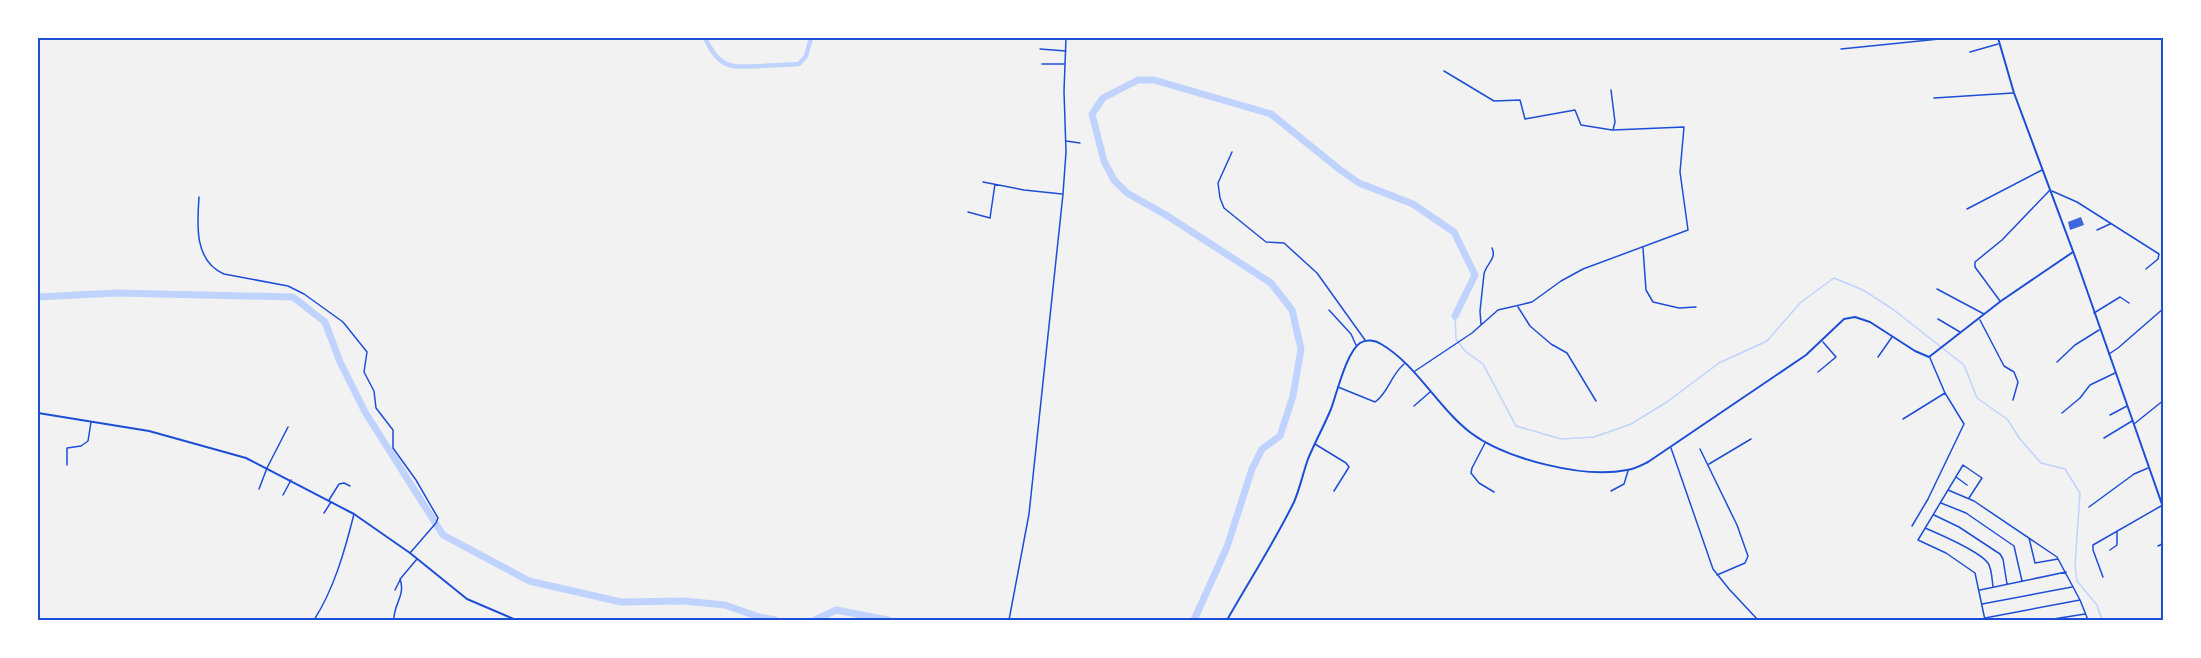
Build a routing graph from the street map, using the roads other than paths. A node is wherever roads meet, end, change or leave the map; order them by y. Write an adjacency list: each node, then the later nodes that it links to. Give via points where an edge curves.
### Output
1 (1066, 38): 7 (street)
2 (1949, 38): 6 (street)
3 (1998, 38): 4 (street)
4 (2000, 43): 8 (street); 13 (street)
5 (1040, 49): 7 (street)
6 (1841, 49)
7 (1066, 51): 10 (street)
8 (1970, 52)
9 (1042, 64): 10 (street)
10 (1065, 64): 16 (street)
11 (1444, 71): 15 (street, via 1494,101 1520,100 1525,119 1575,110 1581,125)
12 (1611, 90): 15 (street)
13 (2014, 93): 14 (street); 19 (street)
14 (1934, 98)
15 (1613, 130): 29 (street, via 1680,126 1684,129 1680,172 1688,230)
16 (1065, 140): 17 (street); 23 (street)
17 (1080, 143)
18 (1232, 152): 48 (street, via 1218,183 1224,208 1266,242 1284,243 1317,273)
19 (2043, 170): 22 (street); 25 (street)
20 (983, 182): 21 (street)
21 (995, 184): 23 (street); 26 (street, via 990,218)
22 (2051, 190): 27 (street); 31 (street); 34 (street, via 1975,262)
23 (1063, 194): 134 (street, via 1029,514)
24 (199, 197): 114 (street, via 198,237 207,262 224,274 282,284 304,294 342,322 366,349 364,372 374,392 376,408 393,430 393,448 436,515 436,523)
25 (1967, 209)
26 (968, 212)
27 (2111, 224): 28 (street); 32 (street, via 2160,254)
28 (2097, 230)
29 (1642, 247): 36 (street, via 1584,269); 37 (street, via 1646,290 1653,302)
30 (1492, 248): 44 (street, via 1492,262 1484,274)
31 (2073, 252): 34 (street); 40 (street)
32 (2145, 269)
33 (1937, 289): 41 (street)
34 (2001, 302): 41 (street)
35 (2128, 303): 40 (street, via 2120,297)
36 (1518, 307): 44 (street, via 1498,310); 64 (street, via 1530,326 1567,353)
37 (1696, 307)
38 (2163, 308): 51 (street)
39 (1329, 310): 50 (street, via 1351,334)
40 (2094, 313): 45 (street)
41 (1984, 315): 43 (street)
42 (1938, 319): 46 (street)
43 (1979, 319): 46 (street); 62 (street, via 2004,366 2014,372 2018,382)
44 (1481, 325): 56 (street)
45 (2100, 330): 51 (street); 54 (street)
46 (1961, 333): 53 (street)
47 (1892, 336): 49 (street, via 1855,317 1838,324); 52 (street); 53 (street)
48 (1365, 340): 50 (street); 55 (street, via 1382,344)
49 (1822, 341): 57 (street, via 1836,357); 79 (street)
50 (1356, 346): 59 (street)
51 (2108, 354): 58 (street)
52 (1878, 357)
53 (1930, 357): 61 (street)
54 (2056, 362)
55 (1404, 364): 56 (street); 59 (street, via 1375,402)
56 (1413, 372): 60 (street)
57 (1818, 372)
58 (2115, 373): 66 (street); 67 (street, via 2090,385)
59 (1338, 387): 78 (street)
60 (1430, 391): 65 (street); 77 (street, via 1454,418)
61 (1945, 393): 70 (street); 107 (street, via 1965,424)
62 (2013, 400)
63 (2163, 400): 73 (street)
64 (1596, 401)
65 (1414, 406)
66 (2127, 406): 69 (street); 71 (street)
67 (2062, 412)
68 (38, 413): 72 (street)
69 (2110, 415)
70 (1903, 419)
71 (2132, 420): 73 (street); 75 (street)
72 (91, 421): 82 (street, via 88,441 67,448); 83 (street, via 178,438)
73 (2133, 425): 84 (street)
74 (288, 427): 83 (street)
75 (2104, 438)
76 (1750, 439): 81 (street)
77 (1486, 442): 85 (street, via 1548,465); 95 (street, via 1471,473)
78 (1315, 443): 91 (street, via 1349,467); 135 (street, via 1295,499)
79 (1671, 447): 85 (street); 118 (street)
80 (1700, 449): 81 (street)
81 (1708, 464): 118 (street, via 1748,556 1745,563)
82 (67, 465)
83 (267, 468): 87 (street); 90 (street)
84 (2149, 468): 96 (street); 102 (street, via 2134,474)
85 (1628, 470): 93 (street, via 1624,484)
86 (1955, 477): 88 (street); 92 (street); 98 (street, via 1963,465 1982,478)
87 (291, 480): 97 (street); 99 (street)
88 (1967, 485)
89 (351, 486): 99 (street, via 339,484)
90 (259, 489)
91 (1334, 490)
92 (1948, 490): 98 (street); 100 (street)
93 (1611, 491)
94 (2163, 491): 96 (street)
95 (1494, 492)
96 (2158, 494): 101 (street)
97 (283, 495)
98 (1969, 498): 110 (street)
99 (331, 501): 104 (street); 105 (street)
100 (1940, 502): 106 (street); 121 (street, via 1966,513 2014,546)
101 (2162, 506): 103 (street); 109 (street)
102 (2089, 507)
103 (2163, 510)
104 (324, 513)
105 (354, 514): 114 (street); 131 (street, via 347,543)
106 (1933, 515): 108 (street); 122 (street, via 2000,554)
107 (1912, 526)
108 (1924, 528): 123 (street, via 1953,540 1985,561); 126 (street, via 1918,541 1943,551 1973,571)
109 (2117, 532): 113 (street, via 2117,544); 119 (street, via 2092,546)
110 (2028, 538): 116 (street); 116 (street, via 2035,563)
111 (2163, 543): 112 (street)
112 (2158, 546)
113 (2110, 550)
114 (410, 553): 115 (street)
115 (417, 559): 120 (street); 133 (street, via 467,599)
116 (2059, 559): 117 (street)
117 (2066, 572): 121 (street); 124 (street)
118 (1717, 575): 136 (street)
119 (2103, 577)
120 (400, 579): 125 (street); 132 (street, via 403,591)
121 (2022, 581): 122 (street)
122 (2007, 584): 123 (street)
123 (1993, 586): 126 (street)
124 (2073, 587): 127 (street); 128 (street)
125 (395, 590)
126 (1979, 590): 128 (street)
127 (2080, 600): 129 (street); 130 (street)
128 (1982, 604): 130 (street)
129 (2086, 614): 137 (street); 138 (street)
130 (1984, 619)
131 (314, 621)
132 (393, 621)
133 (516, 621)
134 (1009, 621)
135 (1227, 621)
136 (1758, 621)
137 (2047, 621)
138 (2088, 621)

